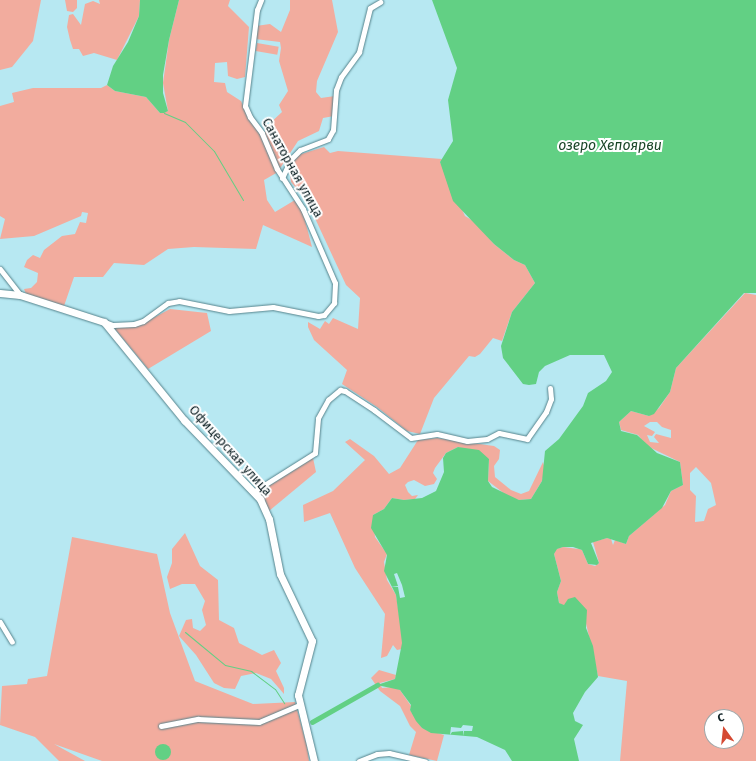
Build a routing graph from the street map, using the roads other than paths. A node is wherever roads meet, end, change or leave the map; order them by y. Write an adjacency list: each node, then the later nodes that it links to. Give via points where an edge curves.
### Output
1 (261, 0): 3 (street, Санаторная улица, via 256,10 245,106 262,133)
2 (380, 2): 3 (street, via 370,8 359,52 341,77 336,90 334,130 328,139 300,150 291,159)
3 (282, 178): 7 (street, Санаторная улица, via 303,209 335,283 334,303 324,315 310,315 273,307 229,311 179,301 168,303 143,321 134,324 113,325)
4 (0, 269): 6 (street)
5 (0, 293): 6 (street, Санаторная улица)
6 (20, 295): 7 (street, Санаторная улица)
7 (104, 322): 9 (street, Офицерская улица, via 184,420)
8 (550, 388): 9 (street, via 551,399 546,412 527,439 499,433 487,440 478,441 437,434 411,438 345,391 335,392 318,418 315,453)
9 (254, 492): 12 (street, Офицерская улица, via 265,508 280,574 312,641 299,683)
10 (0, 622): 11 (street)
11 (12, 642)
12 (300, 707): 13 (street, via 259,722 198,719); 14 (street, Офицерская улица)
13 (161, 726)
14 (314, 761)
15 (359, 761): 16 (street, via 377,754 389,753)
16 (425, 761)

